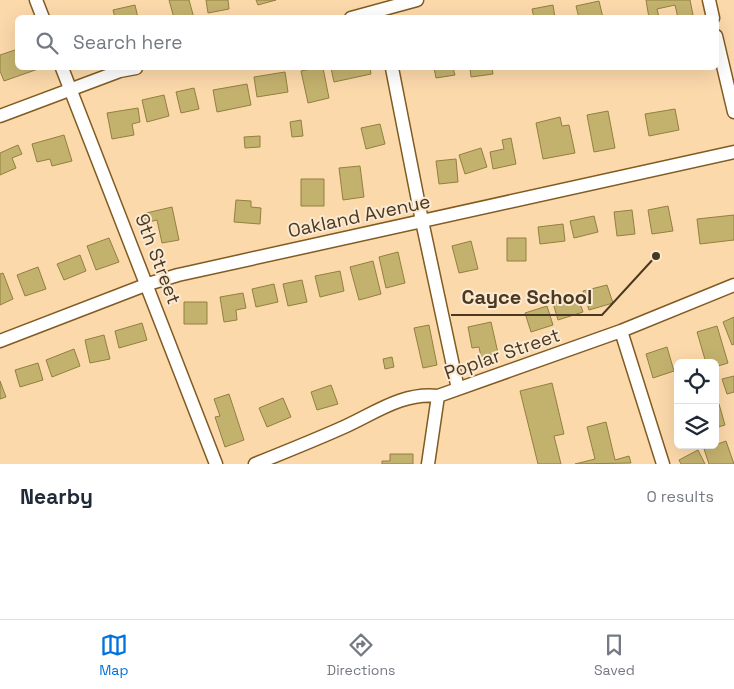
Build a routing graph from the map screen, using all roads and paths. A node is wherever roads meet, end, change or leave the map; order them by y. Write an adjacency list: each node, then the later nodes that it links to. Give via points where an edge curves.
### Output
1 (36, 0): 5 (street)
2 (417, 0): 4 (street)
3 (709, 0): 7 (street)
4 (381, 9): 6 (street)
5 (42, 15)
6 (361, 15)
7 (712, 15)
8 (719, 49): 13 (street)
9 (63, 70): 12 (street, 9th Street)
10 (125, 70): 12 (street)
11 (392, 70): 16 (street)
12 (71, 88): 14 (street); 17 (street, 9th Street)
13 (734, 112)
14 (0, 116)
15 (734, 152): 16 (street, Oakland Avenue)
16 (422, 221): 17 (street, Oakland Avenue); 21 (street)
17 (148, 284): 20 (street, Oakland Avenue); 23 (street, 9th Street)
18 (734, 285): 19 (street, Poplar Street)
19 (621, 331): 21 (street, Poplar Street); 26 (street)
20 (0, 341)
21 (458, 389): 22 (street, Poplar Street)
22 (438, 396): 24 (street, Poplar Street, via 407,397); 25 (street)
23 (216, 464)
24 (255, 464)
25 (428, 464)
26 (663, 464)

